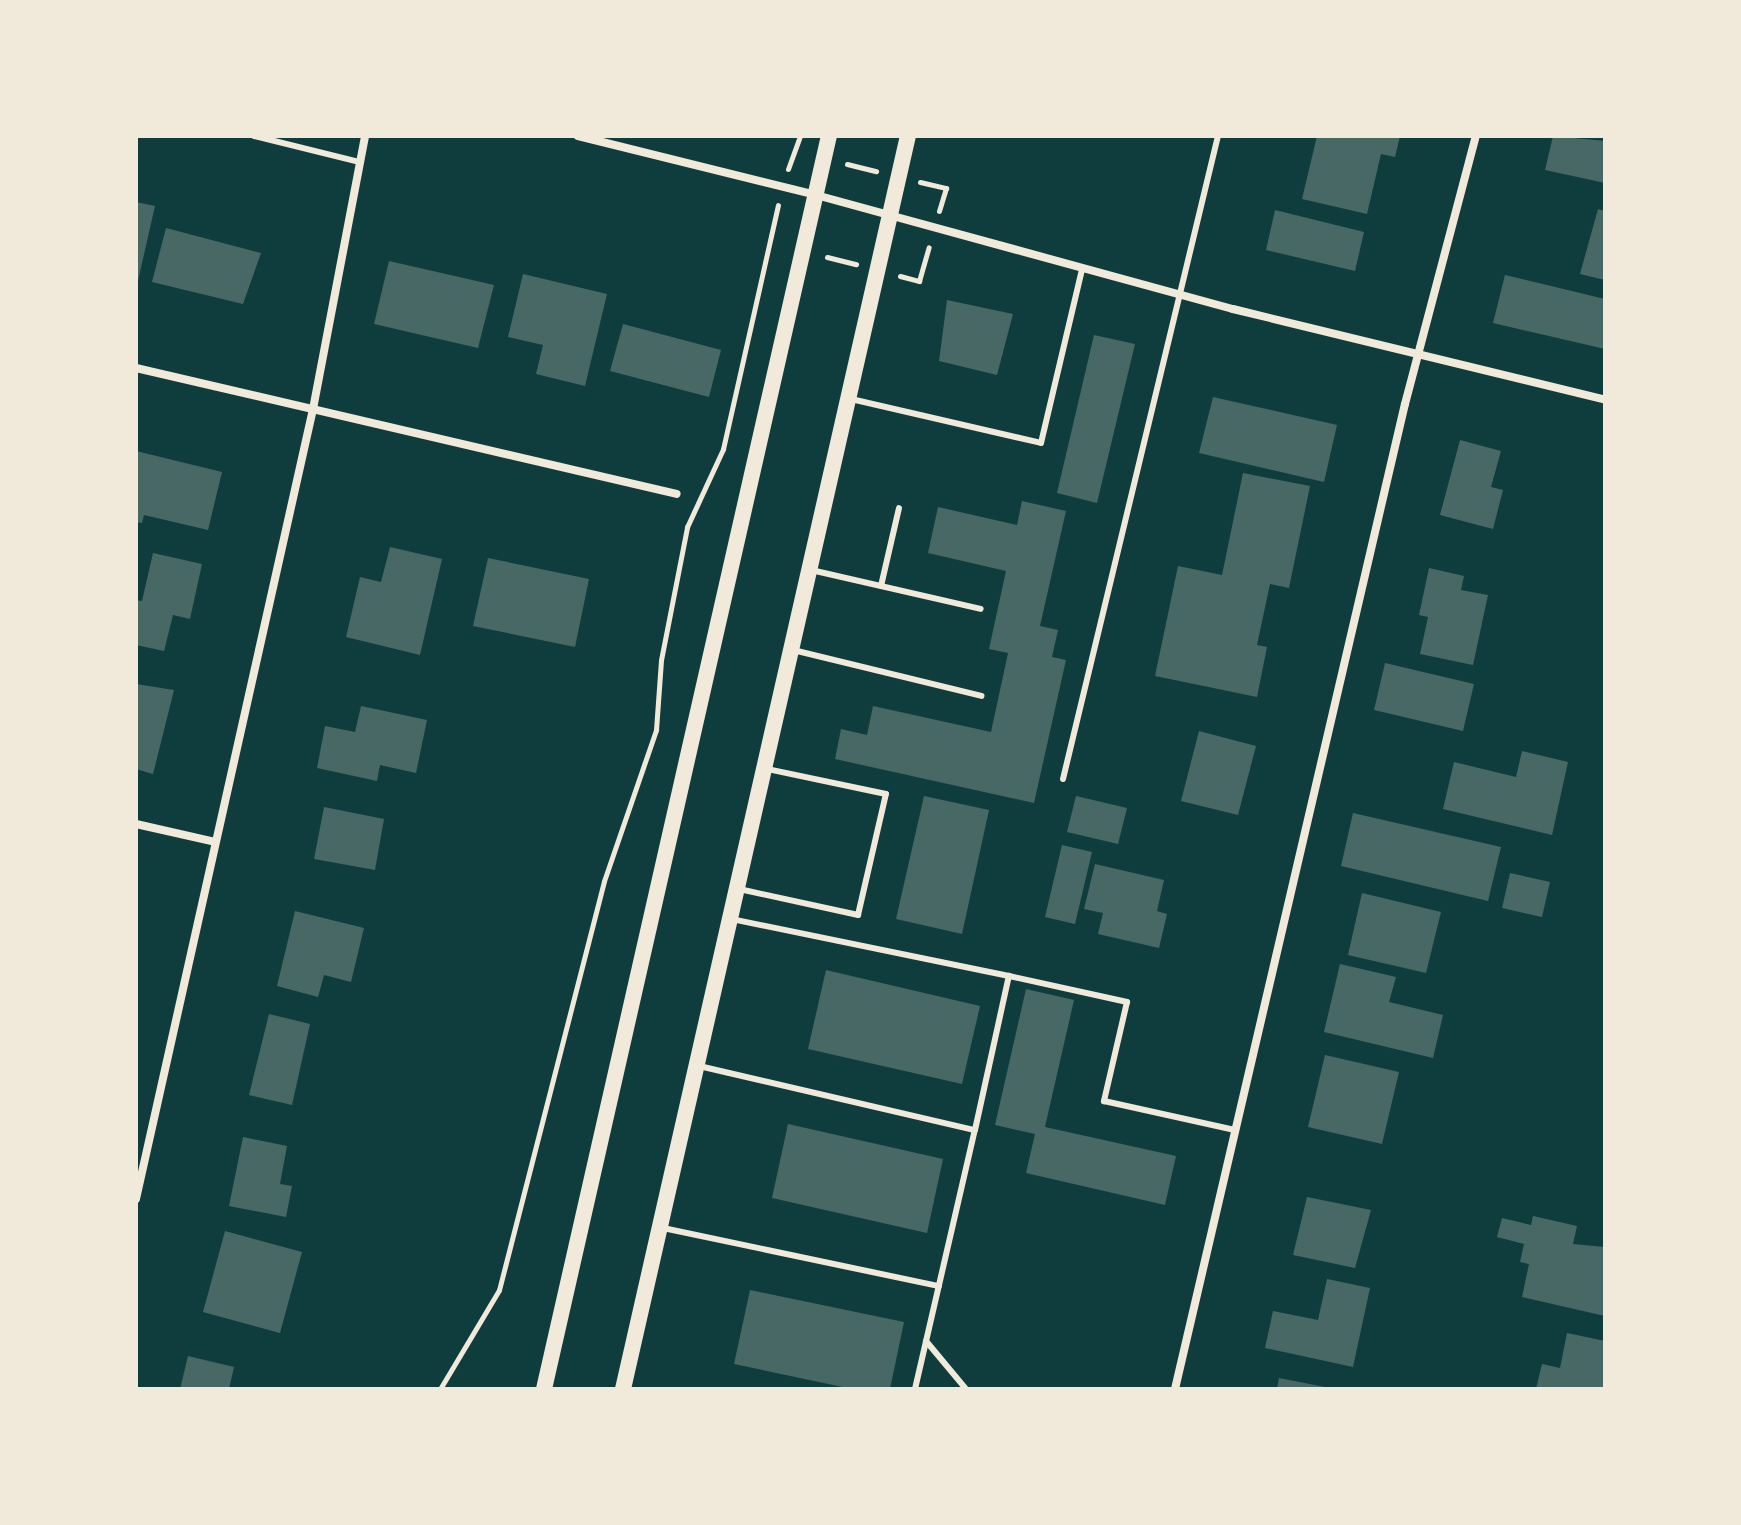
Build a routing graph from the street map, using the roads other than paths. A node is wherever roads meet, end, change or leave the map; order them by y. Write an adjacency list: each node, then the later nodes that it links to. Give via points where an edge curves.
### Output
1 (254, 136): 8 (lane)
2 (365, 136): 8 (street)
3 (578, 136): 9 (street)
4 (829, 136): 9 (main road)
5 (908, 136): 10 (main road)
6 (1218, 136): 12 (lane)
7 (1476, 136): 13 (street)
8 (359, 162): 17 (street)
9 (816, 195): 10 (street); 39 (main road)
10 (890, 215): 11 (street); 15 (main road)
11 (1082, 269): 12 (street); 15 (lane, via 1041,443)
12 (1181, 295): 13 (street); 26 (lane)
13 (1422, 355): 16 (street); 34 (street, via 1405,404)
14 (136, 368): 17 (street)
15 (848, 398): 20 (main road)
16 (1605, 400)
17 (313, 409): 18 (street); 28 (street)
18 (677, 494)
19 (899, 508): 21 (lane)
20 (808, 569): 21 (lane); 23 (main road)
21 (881, 586): 22 (lane)
22 (981, 609)
23 (789, 649): 24 (lane); 25 (main road)
24 (981, 696)
25 (762, 768): 29 (main road); 29 (lane, via 886,794 858,915)
26 (1063, 779)
27 (136, 824): 28 (street)
28 (215, 842): 35 (street)
29 (735, 888): 30 (main road)
30 (729, 918): 31 (lane); 32 (main road)
31 (1009, 976): 33 (lane); 34 (lane, via 1127,1002 1104,1101)
32 (695, 1066): 33 (lane); 36 (main road)
33 (975, 1130): 37 (lane)
34 (1235, 1130): 43 (street)
35 (136, 1199)
36 (659, 1227): 37 (lane); 40 (main road)
37 (939, 1286): 38 (lane)
38 (926, 1341): 41 (lane); 42 (lane)
39 (544, 1389)
40 (623, 1389)
41 (915, 1389)
42 (966, 1389)
43 (1175, 1389)

